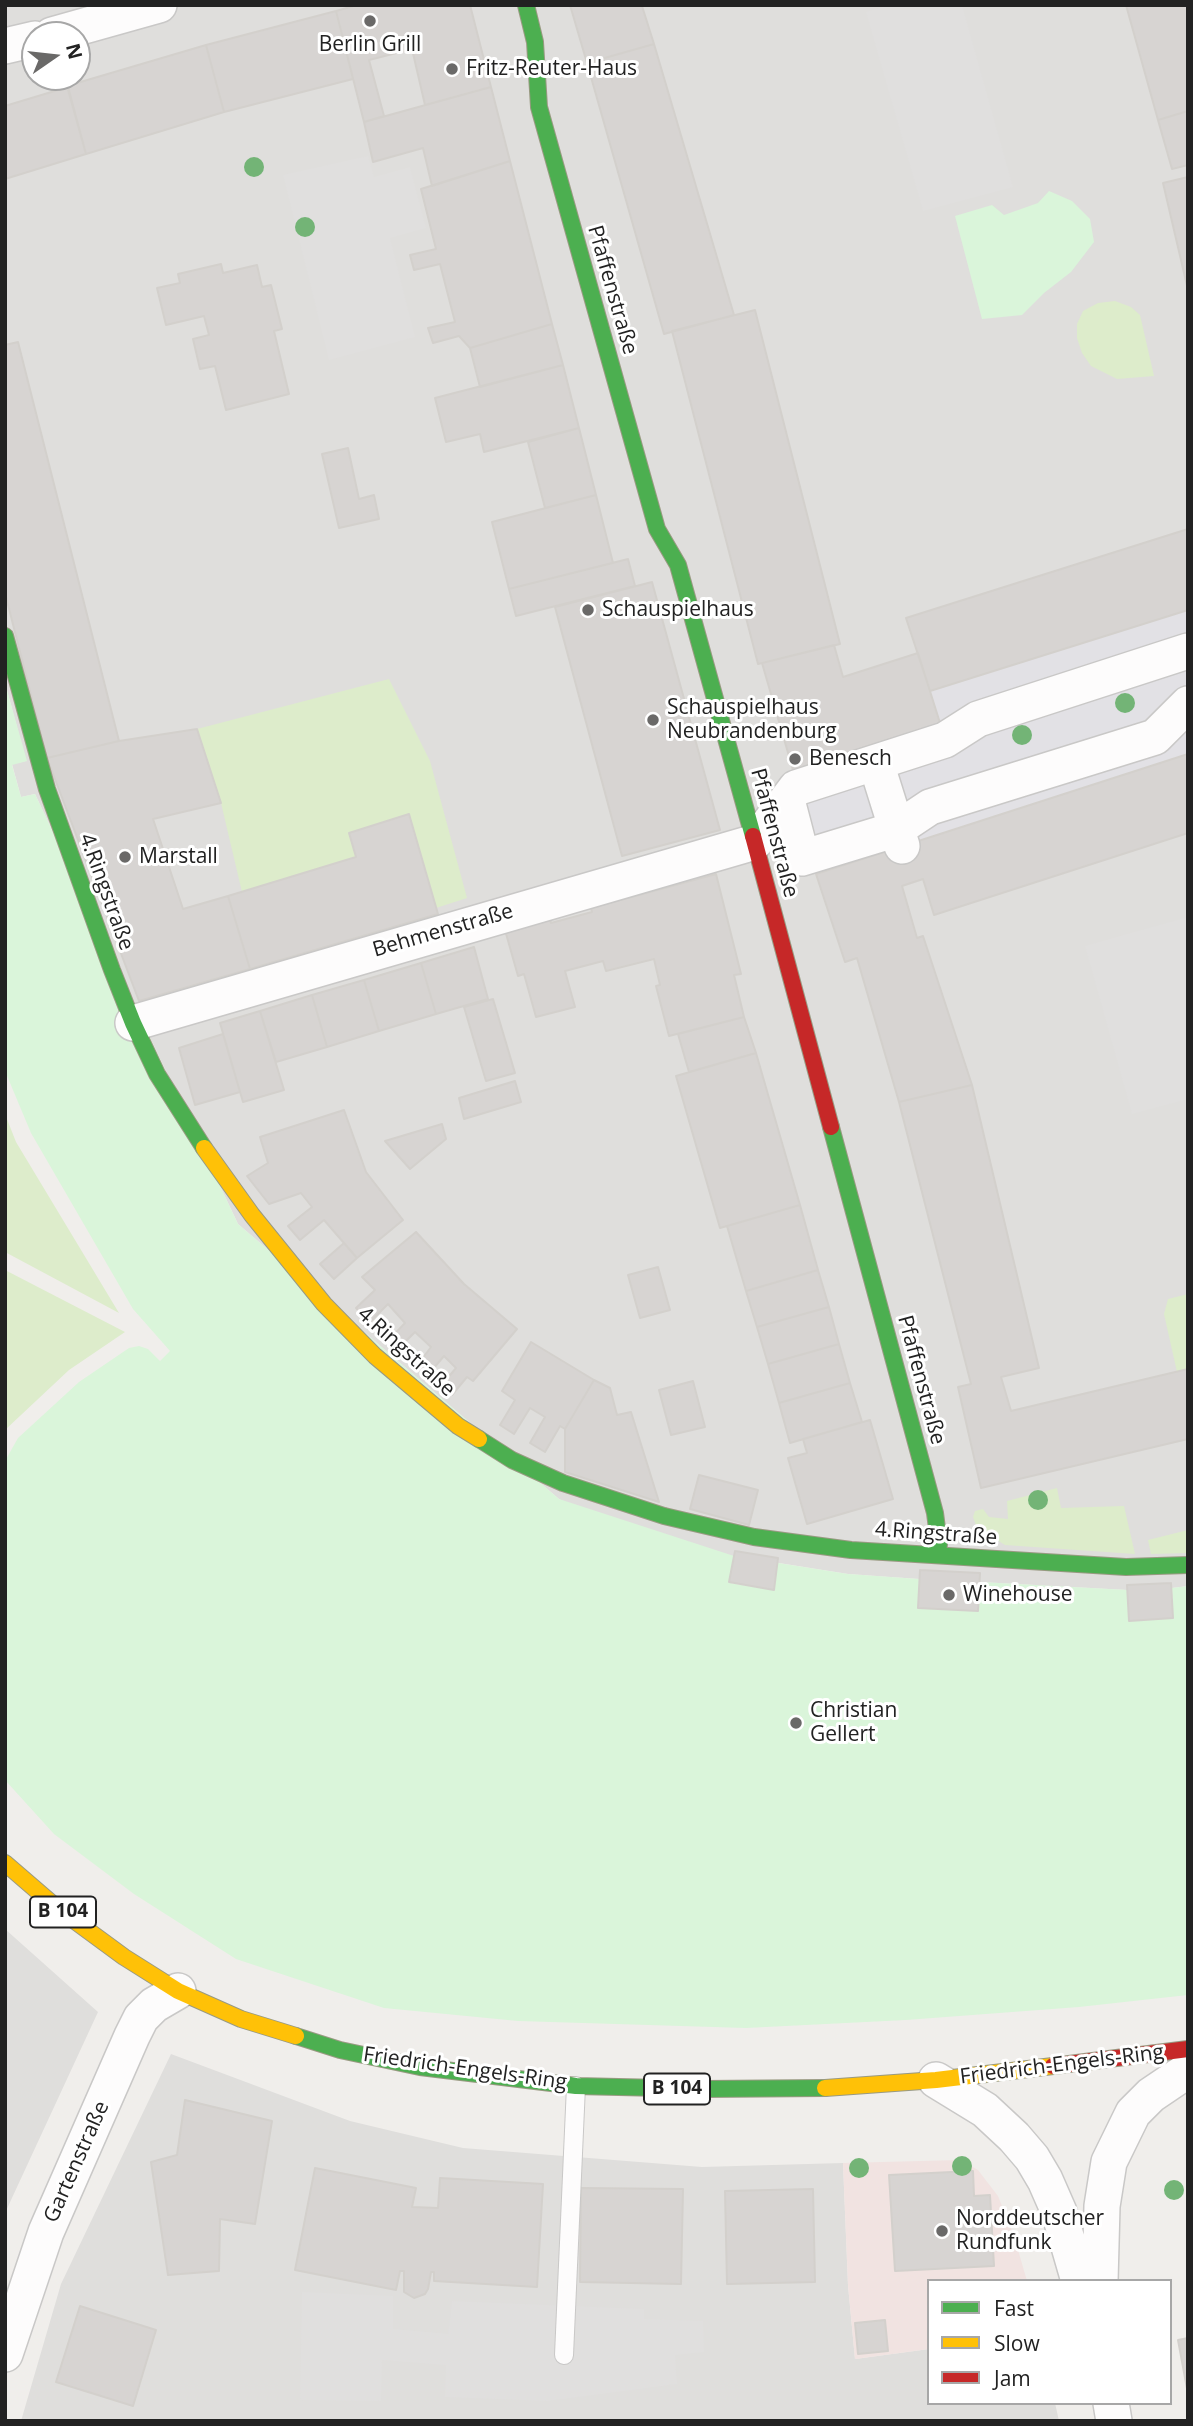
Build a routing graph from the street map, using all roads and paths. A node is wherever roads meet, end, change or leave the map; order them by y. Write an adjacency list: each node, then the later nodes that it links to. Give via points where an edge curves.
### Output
1 (159, 5): 3 (street)
2 (526, 5): 10 (street, Pfaffenstraße, via 545,132 657,529 678,565)
3 (91, 24)
4 (5, 636): 11 (street, 4.Ringstraße, via 47,789)
5 (1188, 651): 7 (street, via 978,719 946,740)
6 (1188, 704): 9 (street, via 1155,737 930,807)
7 (876, 763): 8 (street, via 796,788); 9 (street)
8 (787, 800): 9 (street, via 802,858); 10 (street)
9 (899, 838)
10 (755, 842): 11 (street, Behmenstraße); 12 (street, Pfaffenstraße, via 934,1513)
11 (133, 1023): 12 (street, 4.Ringstraße, via 191,1130 268,1235 324,1304 375,1356 458,1426 512,1460 563,1483 664,1516 754,1537)
12 (938, 1555): 13 (street, 4.Ringstraße, via 1126,1567)
13 (1188, 1565)
14 (5, 1863): 15 (street, Friedrich-Engels-Ring / B 104, via 56,1908)
15 (178, 1991): 19 (street, Friedrich-Engels-Ring / B 104, via 241,2019 341,2050 420,2067); 22 (street, Gartenstraße, via 141,2018 46,2232)
16 (1188, 2049): 18 (street, Friedrich-Engels-Ring / B 104)
17 (1188, 2070): 21 (street, Friedrich-Engels-Ring, via 1133,2113 1109,2162)
18 (936, 2080): 19 (street, Friedrich-Engels-Ring / B 104, via 828,2088); 20 (street, Friedrich-Engels-Ring, via 985,2110 1032,2158 1059,2212)
19 (576, 2086): 23 (lane)
20 (1078, 2279)
21 (1100, 2279)
22 (5, 2354)
23 (564, 2355)

